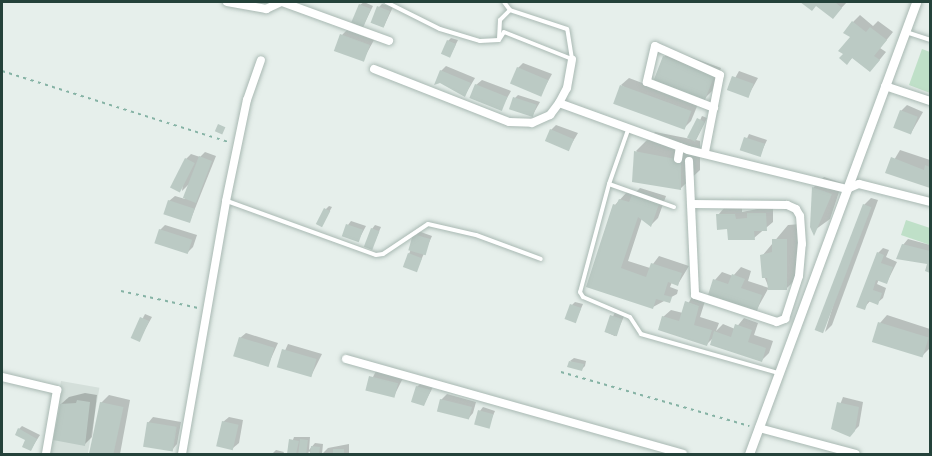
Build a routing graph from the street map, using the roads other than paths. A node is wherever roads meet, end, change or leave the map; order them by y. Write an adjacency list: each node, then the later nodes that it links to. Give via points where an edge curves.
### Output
1 (227, 2): 2 (street, via 266,9)
2 (281, 2): 10 (street)
3 (386, 2): 8 (lane, via 440,29 480,41)
4 (504, 2): 6 (lane)
5 (916, 2): 7 (street)
6 (510, 10): 8 (lane, via 500,20); 11 (lane, via 567,29)
7 (905, 32): 9 (lane); 14 (street)
8 (499, 40): 11 (lane, via 504,32)
9 (930, 40)
10 (388, 41)
11 (572, 59): 16 (street, via 567,88)
12 (261, 60): 25 (street)
13 (374, 69): 16 (street, via 508,122 532,123 550,115)
14 (885, 86): 15 (street); 24 (street)
15 (930, 101)
16 (559, 103): 18 (street)
17 (714, 108): 17 (street, via 720,75 655,46 647,82); 20 (street)
18 (628, 130): 19 (street); 23 (lane)
19 (680, 147): 20 (street); 21 (street)
20 (705, 152): 24 (street)
21 (678, 159)
22 (689, 161): 27 (street)
23 (609, 184): 28 (lane); 31 (lane, via 580,292 585,300 630,316 641,334)
24 (847, 189): 26 (street, via 859,184); 31 (street)
25 (226, 201): 29 (lane, via 376,255 428,224 476,235); 35 (street)
26 (930, 202)
27 (692, 204): 27 (street, via 695,295 777,322 785,319 799,276 802,244 796,209)
28 (674, 207)
29 (541, 259)
30 (346, 358): 36 (street)
31 (779, 374): 33 (street)
32 (2, 377): 34 (street, via 57,390)
33 (759, 428): 37 (street); 38 (street)
34 (46, 454)
35 (182, 454)
36 (683, 454)
37 (749, 454)
38 (856, 454)

